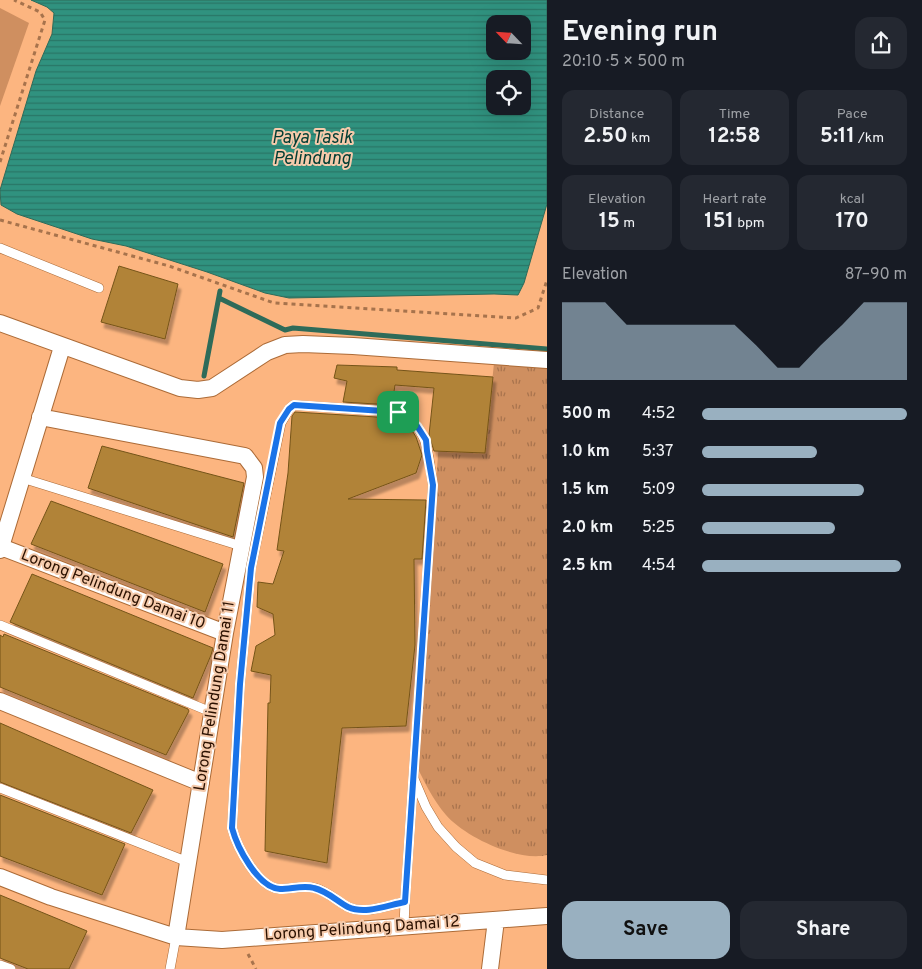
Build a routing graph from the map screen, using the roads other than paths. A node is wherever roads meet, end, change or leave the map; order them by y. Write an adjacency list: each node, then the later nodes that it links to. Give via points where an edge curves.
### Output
1 (0, 248): 2 (lane)
2 (99, 288)
3 (0, 323): 4 (street)
4 (62, 347): 5 (street, via 180,388 198,390 212,388 267,352 284,345 353,346); 6 (street)
5 (547, 360)
6 (40, 417): 7 (street); 8 (street, Lorong Pelindung Damai 11, via 246,456 254,468 254,477)
7 (22, 478): 8 (lane); 9 (street)
8 (241, 546): 11 (street, Lorong Pelindung Damai 11)
9 (0, 549): 11 (street, Lorong Pelindung Damai 10)
10 (0, 625): 13 (lane)
11 (225, 633): 13 (street, Lorong Pelindung Damai 11)
12 (0, 701): 15 (street)
13 (211, 712): 15 (street, Lorong Pelindung Damai 11)
14 (414, 778): 19 (lane, via 438,827 475,863 505,874); 20 (lane); 20 (lane, via 433,485 426,440 417,426 398,412 294,405 280,423 251,568 240,684 232,828 240,850 269,886 278,889 312,887 355,909)
15 (201, 784): 17 (street, Lorong Pelindung Damai 11)
16 (0, 788): 17 (lane)
17 (188, 862): 24 (street, Lorong Pelindung Damai 11)
18 (0, 877): 24 (street, Lorong Pelindung Damai 12)
19 (547, 880)
20 (405, 902): 23 (lane)
21 (547, 916): 22 (street, Lorong Pelindung Damai 12)
22 (496, 920): 23 (street, Lorong Pelindung Damai 12); 28 (street)
23 (404, 926): 24 (street, Lorong Pelindung Damai 12, via 222,940)
24 (176, 937): 27 (lane)
25 (0, 965): 26 (lane)
26 (11, 969)
27 (170, 969)
28 (490, 969)

